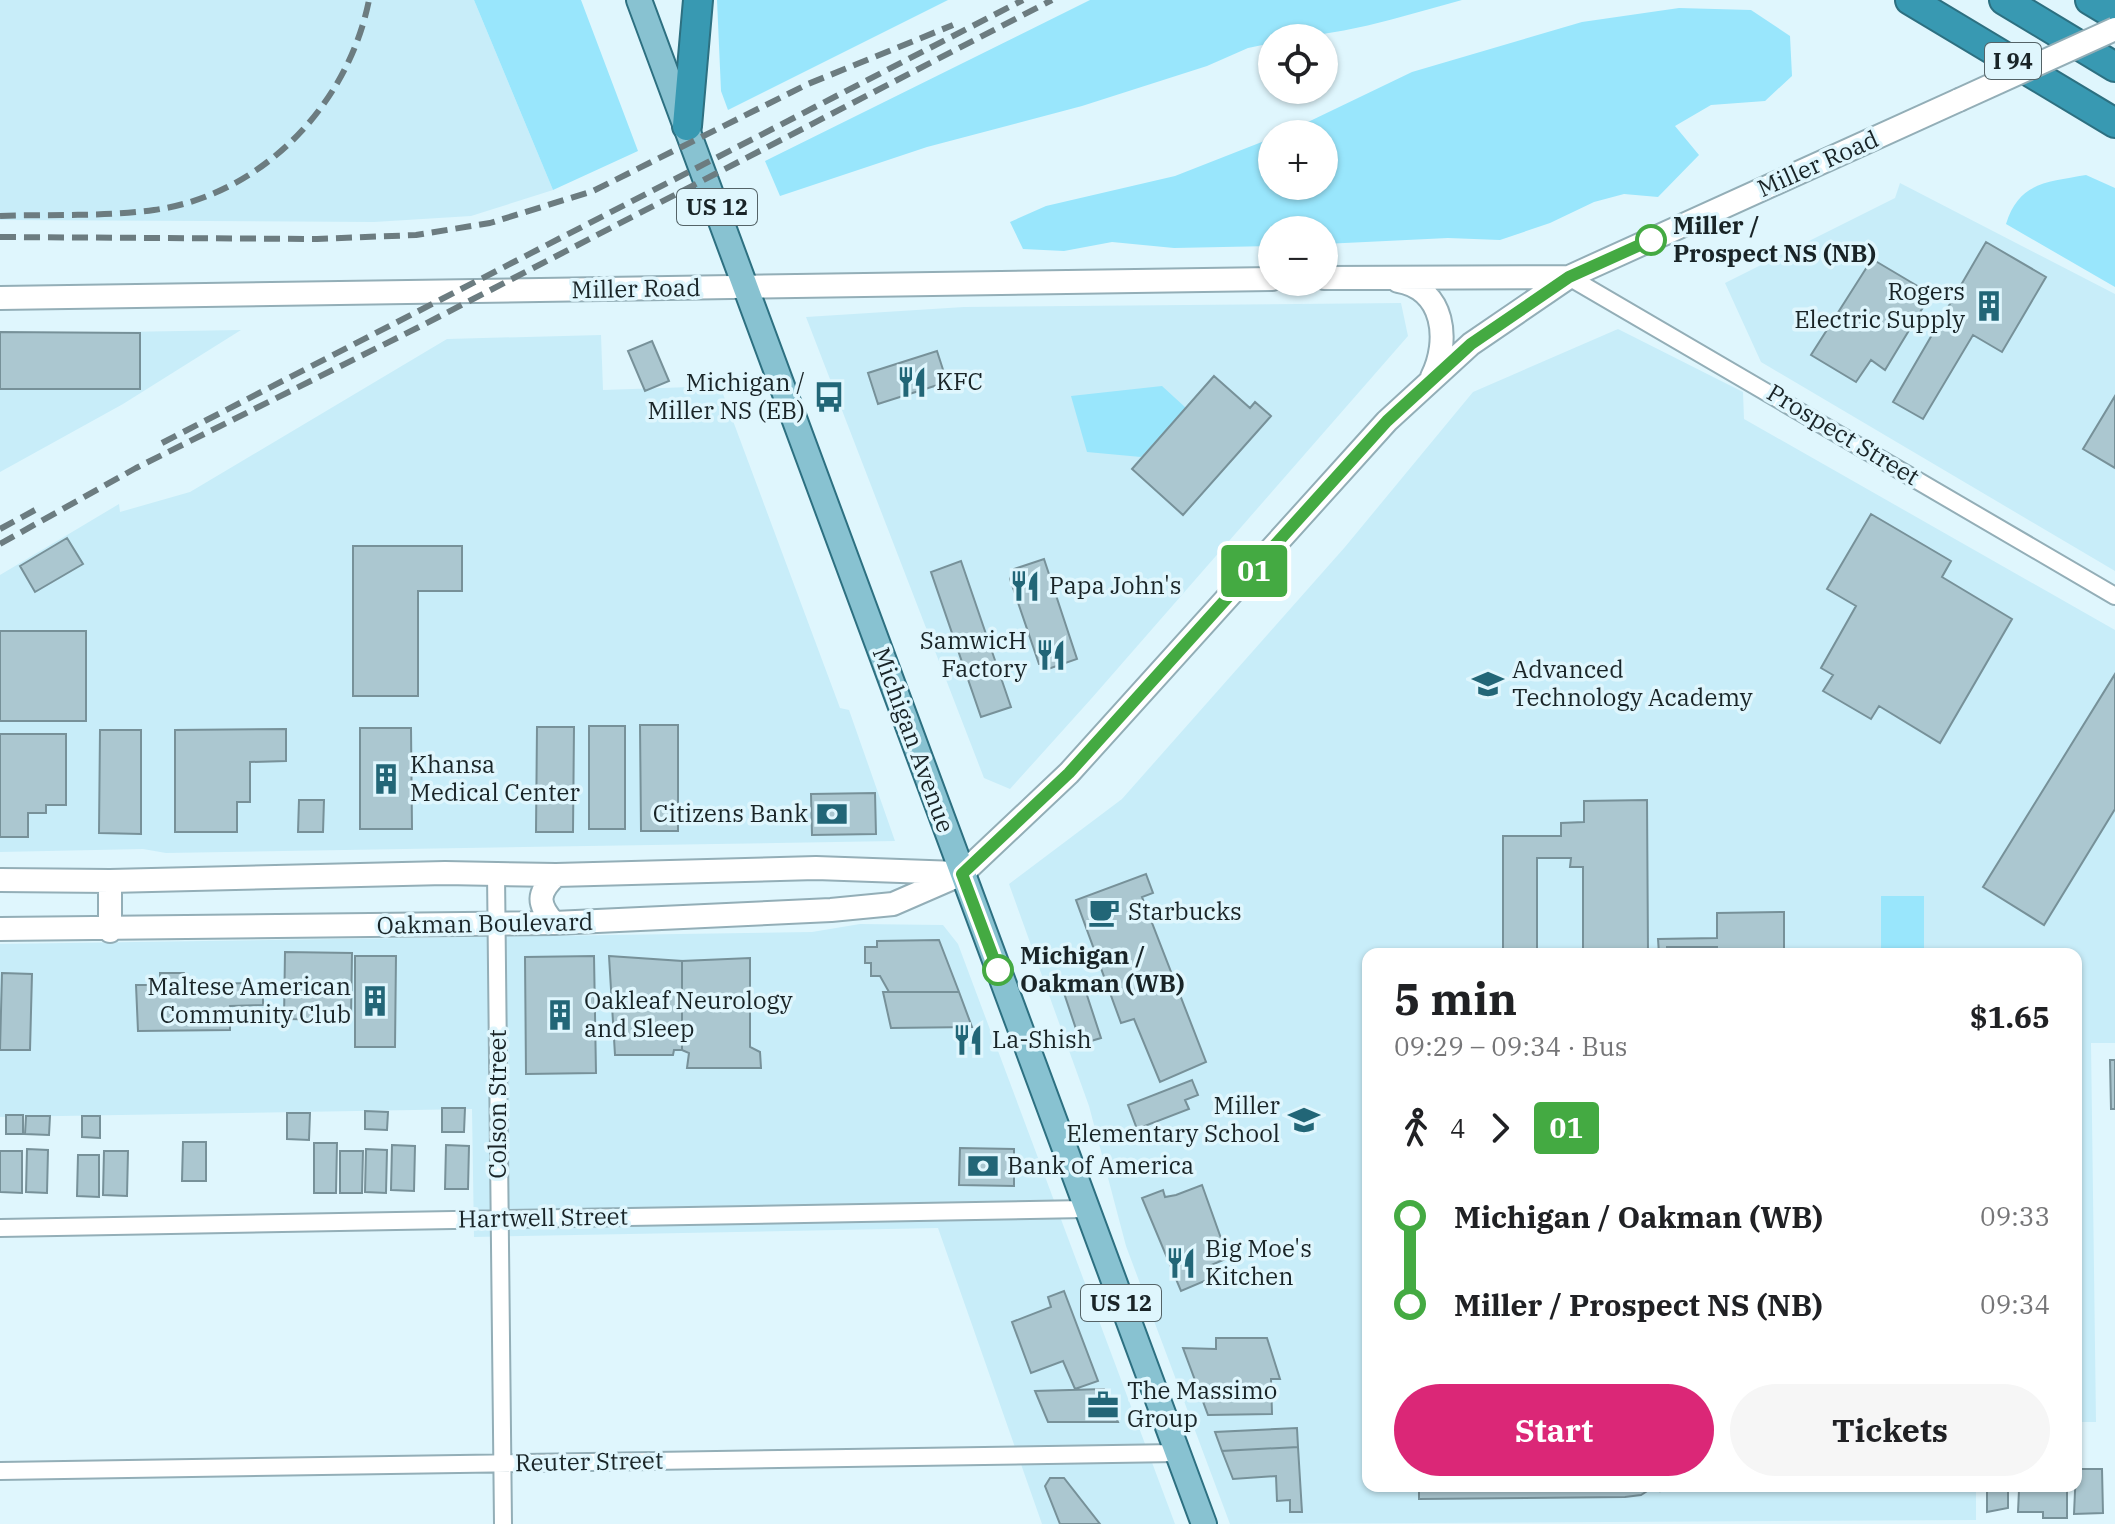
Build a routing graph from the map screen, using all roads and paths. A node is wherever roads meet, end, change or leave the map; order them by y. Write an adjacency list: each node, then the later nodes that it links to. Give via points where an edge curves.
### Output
1 (639, 0): 10 (main road, Michigan Avenue / US 12)
2 (698, 0): 10 (highway)
3 (1910, 0): 9 (highway, I 94)
4 (2004, 0): 8 (highway, I 94)
5 (2090, 0): 6 (highway)
6 (2115, 15)
7 (2115, 29): 11 (street, Miller Road, bridge)
8 (2115, 67)
9 (2115, 123)
10 (687, 126): 15 (main road, Michigan Avenue / US 12)
11 (1569, 277): 13 (street, Miller Road); 17 (street, Oakman Boulevard, via 1471,344); 18 (street, Prospect Street)
12 (1338, 278): 13 (street, Miller Road)
13 (1381, 278): 17 (street, via 1413,283 1442,321 1444,341)
14 (1258, 279): 15 (street, Miller Road)
15 (747, 287): 16 (street, Miller Road); 20 (main road, Michigan Avenue / US 12)
16 (0, 298)
17 (1430, 382): 20 (street, Oakman Boulevard, via 1387,421 1069,773)
18 (2115, 596)
19 (496, 874): 21 (street, Oakman Boulevard); 23 (street, Oakman Boulevard); 25 (street, Colson Street)
20 (962, 874): 21 (street, Oakman Boulevard, via 816,868); 24 (street, Oakman Boulevard, via 893,904); 28 (main road, Michigan Avenue / US 12)
21 (556, 875): 24 (street, via 540,898)
22 (0, 880): 23 (street, Oakman Boulevard)
23 (110, 881): 27 (street)
24 (554, 923): 25 (street, Oakman Boulevard)
25 (497, 924): 27 (street, Oakman Boulevard); 29 (street, Colson Street)
26 (0, 929): 27 (street, Oakman Boulevard)
27 (110, 931)
28 (1086, 1209): 29 (street, Hartwell Street); 31 (main road, Michigan Avenue / US 12)
29 (499, 1219): 30 (street, Hartwell Street); 32 (street, Colson Street)
30 (0, 1228)
31 (1177, 1453): 32 (street, Reuter Street); 35 (main road, Michigan Avenue / US 12)
32 (502, 1463): 33 (street, Reuter Street); 34 (street, Colson Street)
33 (0, 1471)
34 (503, 1524)
35 (1204, 1524)

